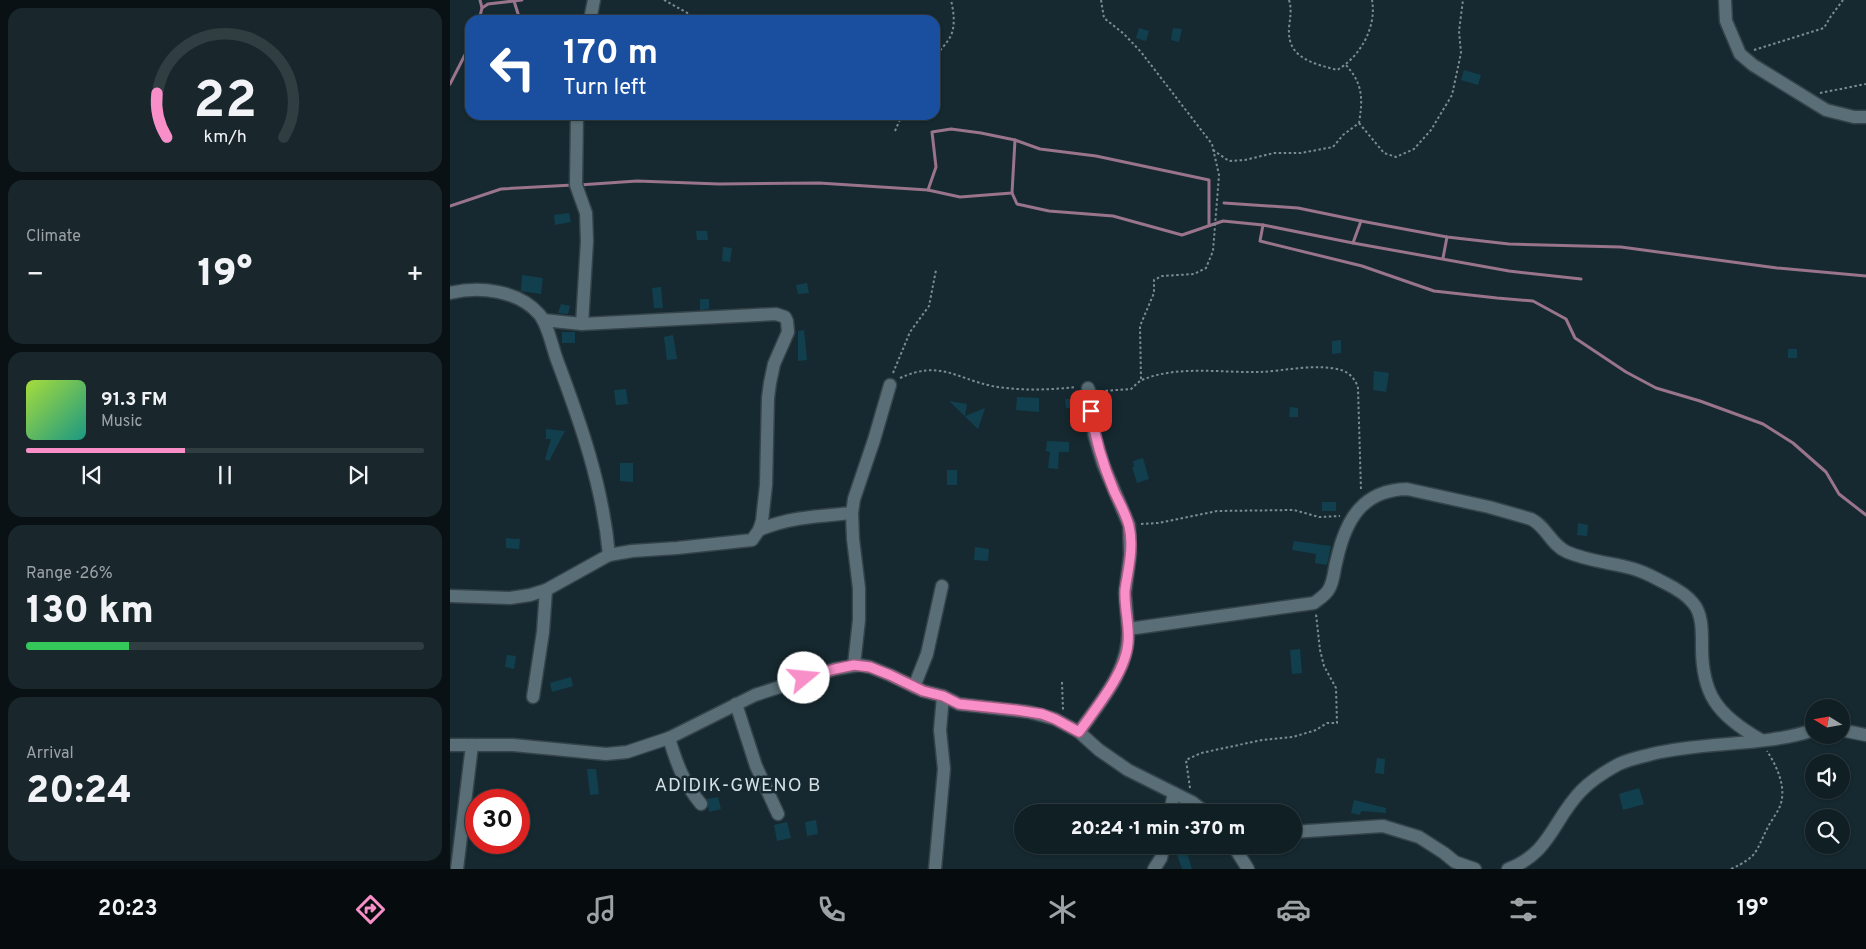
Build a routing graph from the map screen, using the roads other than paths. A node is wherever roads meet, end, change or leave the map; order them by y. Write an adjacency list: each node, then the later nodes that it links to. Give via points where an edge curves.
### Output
1 (594, 0): 3 (street)
2 (1725, 0): 4 (street, via 1731,38 1740,54 1753,65 1826,110)
3 (591, 15)
4 (1866, 118)
5 (577, 120): 8 (street, via 576,185 586,213 587,240)
6 (450, 294): 7 (street, via 486,290 515,296 532,306)
7 (544, 320): 8 (street); 13 (street, via 598,483)
8 (582, 324): 12 (street, via 776,314 785,317 788,332 774,364 768,398 766,486)
9 (890, 385): 11 (street)
10 (1088, 388): 17 (street, via 1094,434 1129,525 1130,555 1125,593)
11 (852, 513): 12 (street, via 800,518); 18 (street, via 860,588)
12 (759, 530): 13 (street, via 752,540)
13 (609, 555): 15 (street)
14 (942, 586): 19 (street, via 927,654)
15 (546, 590): 16 (street, via 520,597); 21 (street)
16 (450, 596)
17 (1128, 630): 23 (street, via 1128,644 1118,672 1100,705); 28 (street, via 1314,602 1329,589 1340,544 1358,510 1379,494 1407,489 1497,509 1537,522 1565,551 1635,570 1676,588 1698,610 1702,631 1702,668 1710,696 1726,716)
18 (854, 665): 19 (street, via 870,667); 22 (street, via 789,683)
19 (914, 687): 20 (street)
20 (943, 696): 23 (street, via 959,704 1029,712 1062,722); 40 (street, via 940,730 944,769)
21 (533, 697)
22 (736, 704): 27 (street); 35 (street, via 756,766)
23 (1079, 732): 31 (street, via 1121,766)
24 (1850, 732): 26 (street)
25 (1805, 733): 28 (street)
26 (1866, 735)
27 (669, 738): 30 (street, via 627,752 606,754 513,745); 32 (street, via 678,768)
28 (1761, 740): 44 (street, via 1680,748 1619,765 1582,790 1540,849)
29 (450, 745): 30 (street)
30 (472, 745): 39 (street)
31 (1174, 793): 33 (street); 34 (street)
32 (701, 804)
33 (1172, 804)
34 (1193, 804)
35 (778, 814)
36 (1302, 831): 43 (street, via 1383,826 1419,837 1455,862)
37 (1162, 854): 41 (street)
38 (1239, 854): 42 (street)
39 (457, 869)
40 (935, 869)
41 (1154, 869)
42 (1248, 869)
43 (1475, 869)
44 (1508, 869)

